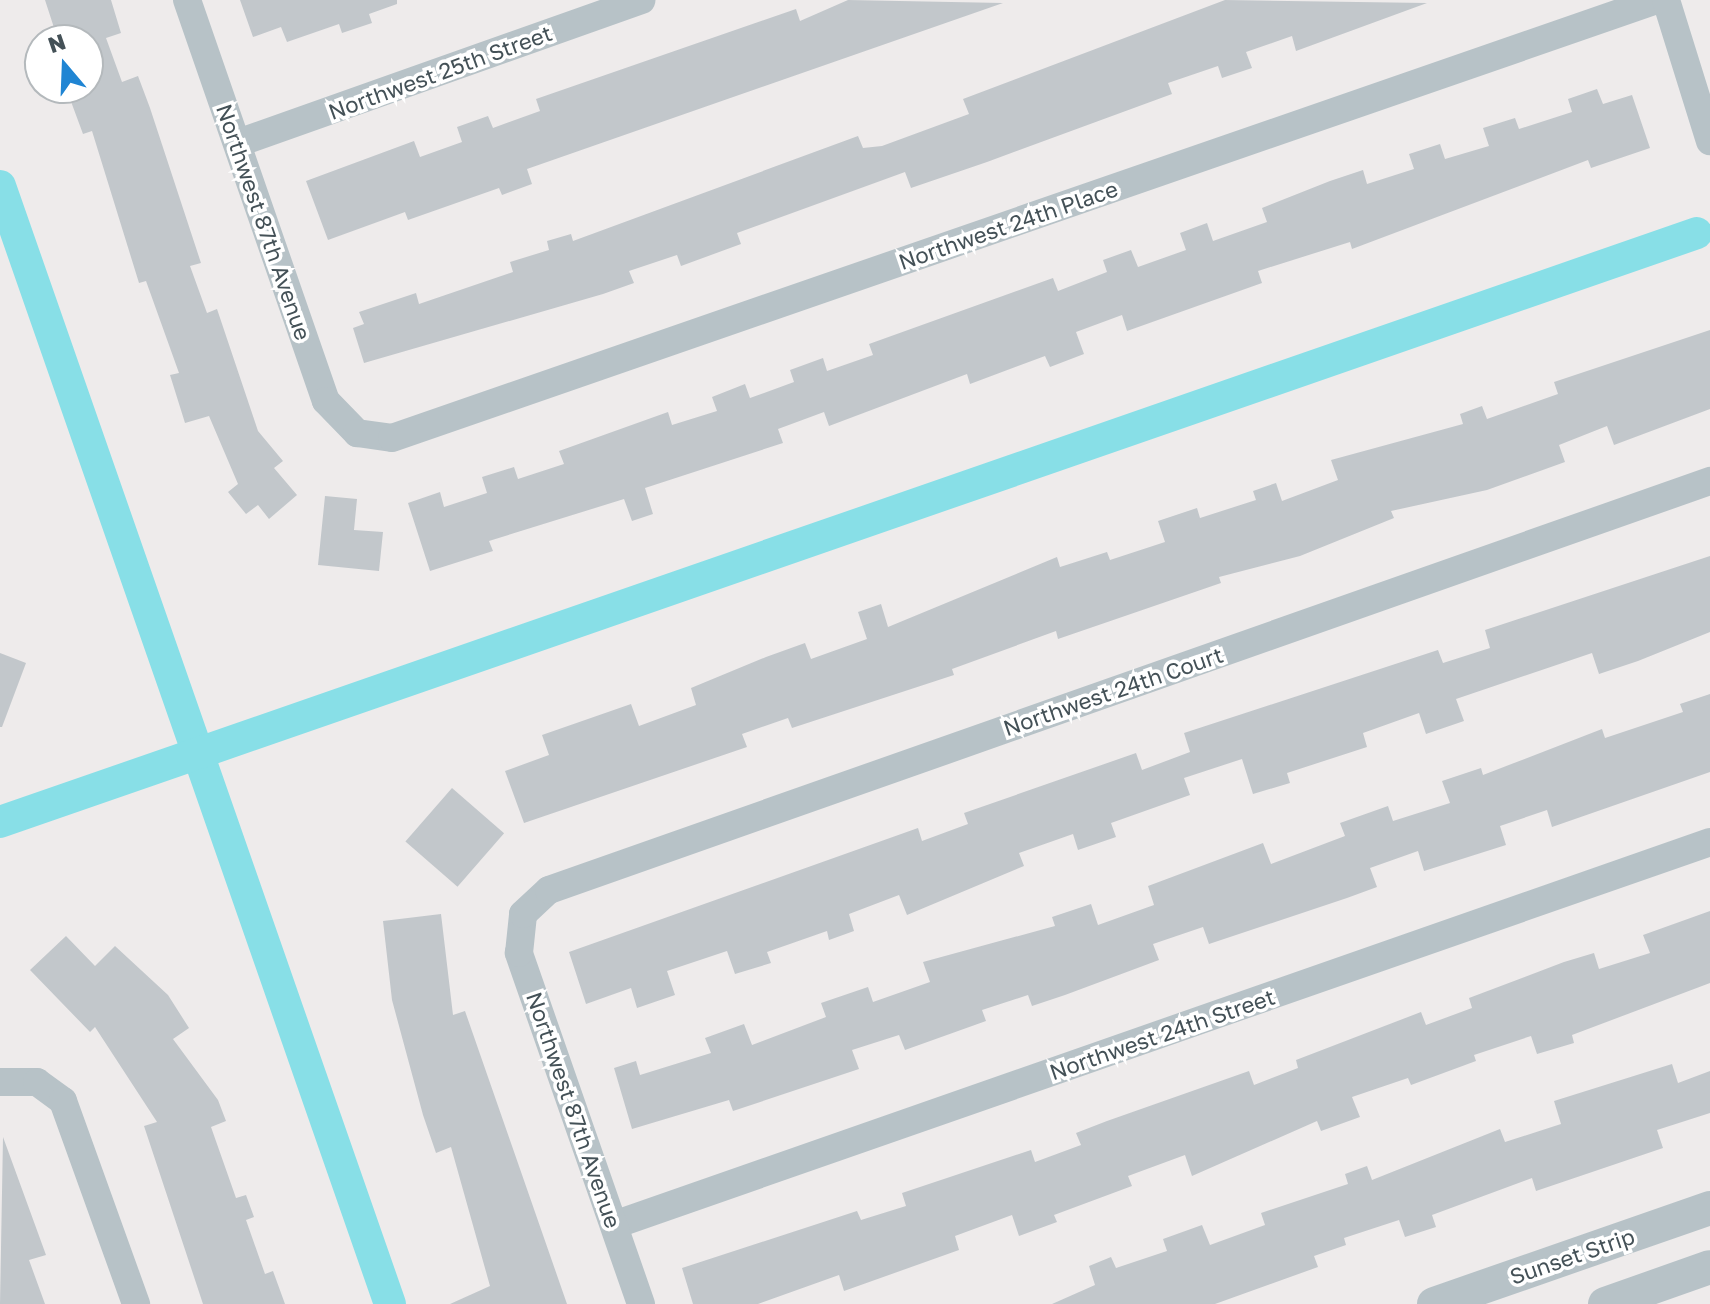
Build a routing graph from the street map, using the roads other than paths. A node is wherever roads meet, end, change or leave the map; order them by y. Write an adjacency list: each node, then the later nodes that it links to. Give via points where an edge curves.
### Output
1 (187, 0): 6 (street, Northwest 87th Avenue)
2 (641, 0): 6 (street, Northwest 25th Street)
3 (1657, 0): 7 (street, Northwest 24th Place, via 392,438)
4 (1666, 0): 5 (street)
5 (1710, 141)
6 (238, 143): 7 (street, Northwest 87th Avenue, via 326,401)
7 (357, 433)
8 (1710, 481): 10 (street, Northwest 24th Court, via 549,890)
9 (1710, 842): 13 (street, Northwest 24th Street)
10 (523, 914): 13 (street, Northwest 87th Avenue, via 519,953)
11 (0, 1082): 15 (street, via 37,1082 63,1101)
12 (1710, 1208): 17 (street, Sunset Strip)
13 (614, 1225): 16 (street, Northwest 87th Avenue)
14 (1710, 1267): 18 (street)
15 (136, 1304)
16 (641, 1304)
17 (1434, 1304)
18 (1605, 1304)

